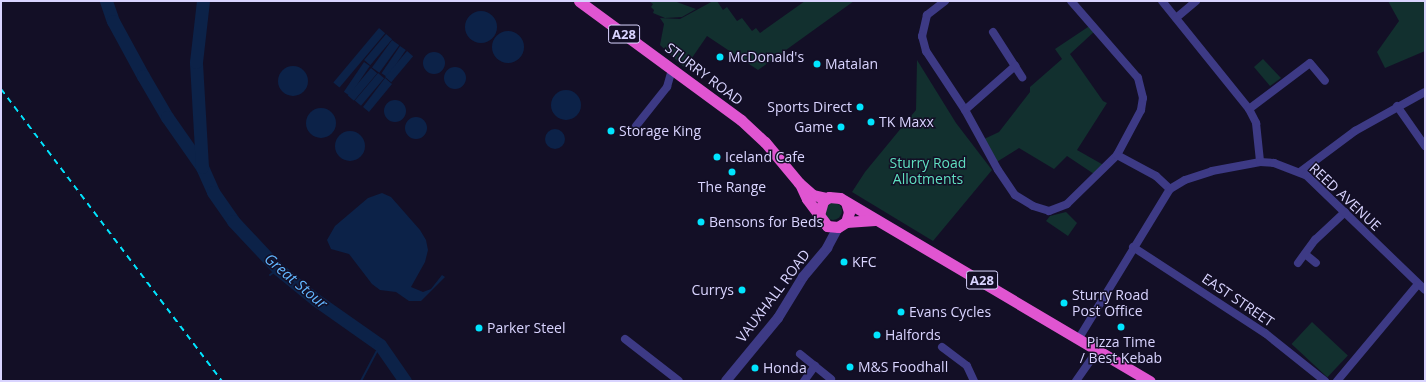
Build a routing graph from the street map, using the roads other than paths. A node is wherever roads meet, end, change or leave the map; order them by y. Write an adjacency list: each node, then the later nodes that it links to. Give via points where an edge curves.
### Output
1 (579, 1): 9 (highway, STURRY ROAD / A28)
2 (945, 1): 17 (street, via 927,15 922,36 926,51)
3 (1071, 1): 20 (street, via 1129,67 1142,88 1141,110)
4 (1162, 1): 6 (street)
5 (1196, 1): 6 (street)
6 (1176, 18): 16 (street)
7 (993, 32): 8 (street)
8 (1015, 66): 10 (street); 17 (street)
9 (672, 70): 11 (highway, STURRY ROAD / A28); 13 (street)
10 (1022, 77)
11 (686, 81): 13 (street); 23 (highway, STURRY ROAD / A28, via 741,120 765,142)
12 (1325, 82): 16 (street, via 1310,63)
13 (667, 87): 18 (street)
14 (1425, 92): 15 (street)
15 (1397, 106): 19 (street); 22 (street, via 1355,131)
16 (1249, 109): 21 (street, via 1256,123)
17 (965, 110): 20 (street, via 1015,196 1040,209 1049,210 1067,204)
18 (636, 126)
19 (1425, 146)
20 (1117, 155): 24 (street, via 1156,176)
21 (1260, 162): 22 (street, REED AVENUE); 24 (street, REED AVENUE, via 1212,171 1185,180)
22 (1300, 172): 27 (street, REED AVENUE)
23 (800, 183): 25 (highway, STURRY ROAD / A28, via 813,194); 28 (highway, STURRY ROAD / A28, via 807,199)
24 (1170, 189): 31 (street, REED AVENUE)
25 (826, 198): 26 (highway, STURRY ROAD / A28, via 837,197); 28 (highway, via 820,206)
26 (846, 202): 29 (highway, STURRY ROAD / A28); 30 (highway, via 849,212)
27 (1344, 212): 32 (street, via 1315,240); 35 (street, REED AVENUE)
28 (819, 215): 30 (highway, STURRY ROAD / A28)
29 (877, 220): 30 (highway, via 862,219); 37 (highway, STURRY ROAD / A28)
30 (837, 225): 45 (street, VAUXHALL ROAD, via 827,248 803,277 778,318)
31 (1133, 247): 37 (street, REED AVENUE); 50 (street, EAST STREET, via 1265,333)
32 (1305, 254): 33 (street); 34 (street)
33 (1298, 262)
34 (1316, 263)
35 (1418, 284): 36 (street, REED AVENUE); 51 (street)
36 (1425, 290)
37 (1079, 338): 40 (highway, STURRY ROAD / A28)
38 (626, 339): 44 (street)
39 (942, 347): 47 (street, via 967,366)
40 (1098, 350): 48 (street); 49 (highway, STURRY ROAD / A28)
41 (800, 354): 42 (street)
42 (815, 366): 43 (street); 46 (street)
43 (831, 379)
44 (679, 381)
45 (726, 381)
46 (804, 381)
47 (974, 381)
48 (1076, 381)
49 (1150, 381)
50 (1325, 381)
51 (1337, 381)

